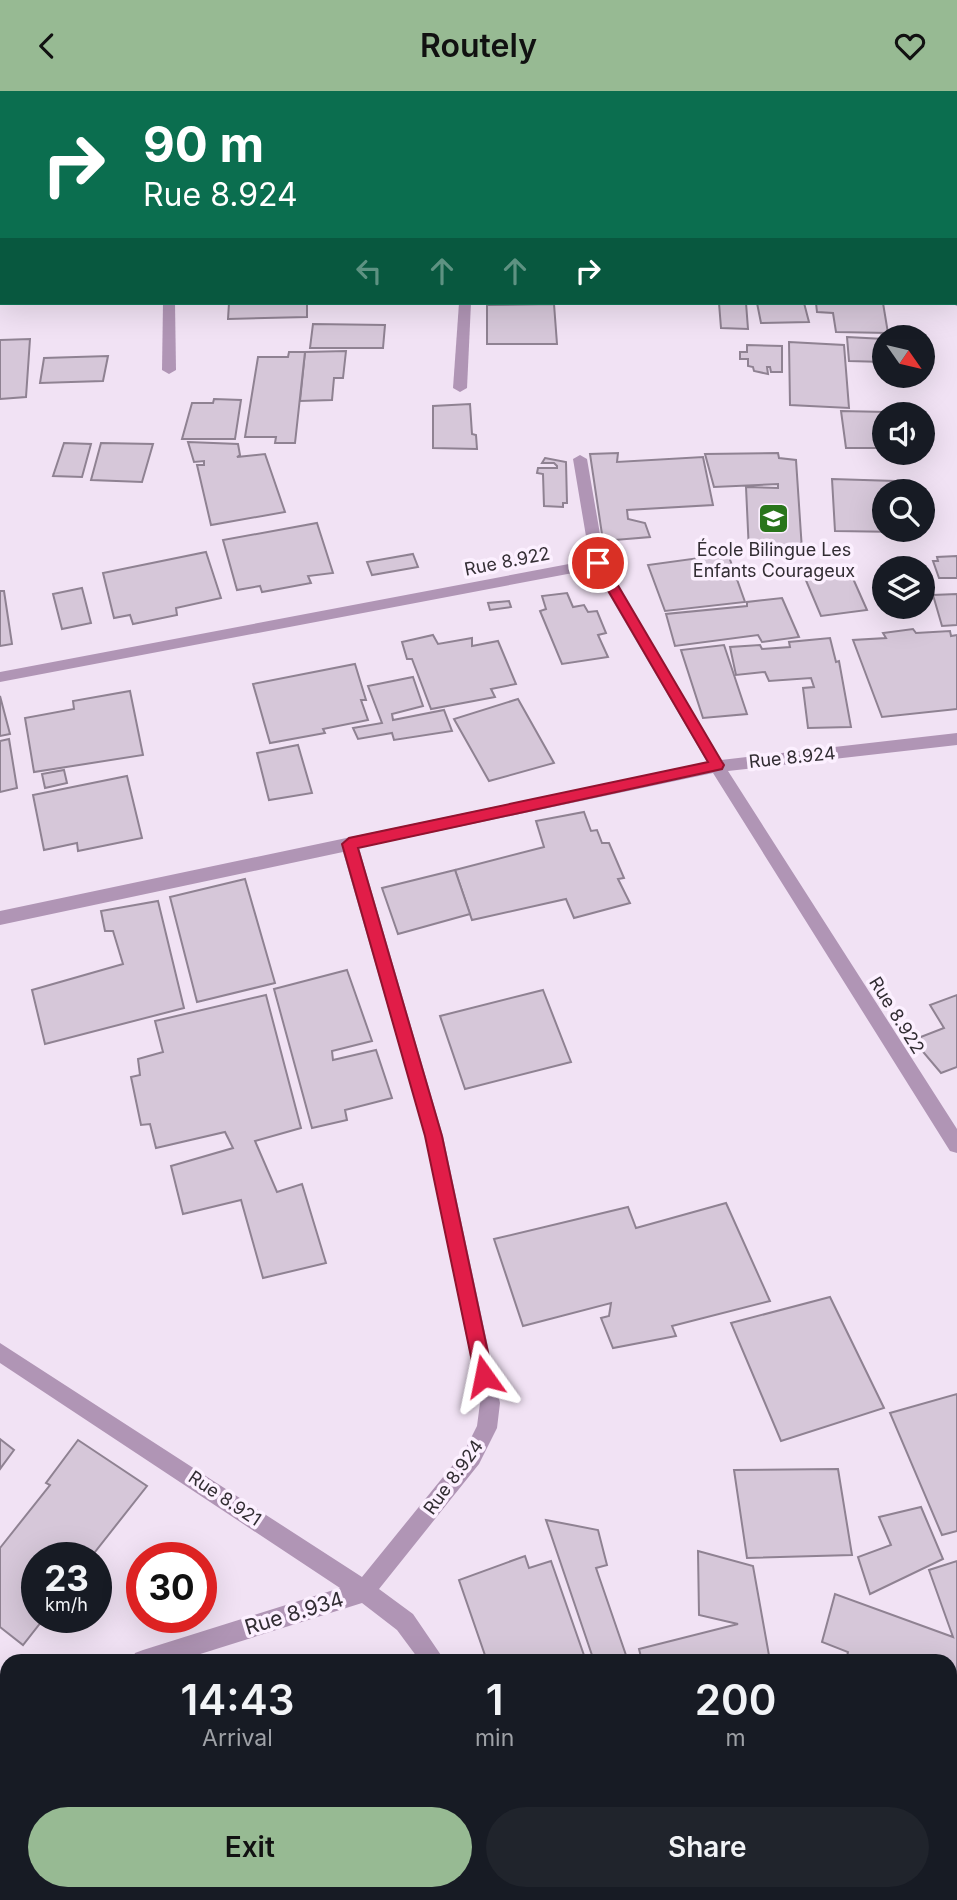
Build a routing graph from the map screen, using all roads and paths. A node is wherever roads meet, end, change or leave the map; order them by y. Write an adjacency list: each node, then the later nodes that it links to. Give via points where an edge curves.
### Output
1 (169, 305): 3 (street)
2 (465, 305): 4 (street)
3 (169, 370)
4 (460, 388)
5 (580, 460): 6 (street)
6 (598, 563): 7 (street, Rue 8.922); 9 (street, Rue 8.922)
7 (0, 677)
8 (957, 739): 9 (street, Rue 8.924)
9 (717, 765): 10 (street, Rue 8.924); 12 (street, Rue 8.922)
10 (349, 844): 11 (street); 14 (street, Rue 8.924, via 434,1136 490,1403 487,1428 472,1457)
11 (0, 918)
12 (957, 1145)
13 (0, 1352): 14 (street, Rue 8.921)
14 (364, 1591): 15 (street, Rue 8.934); 16 (street, Rue 8.921, via 405,1622)
15 (165, 1654)
16 (429, 1654)

